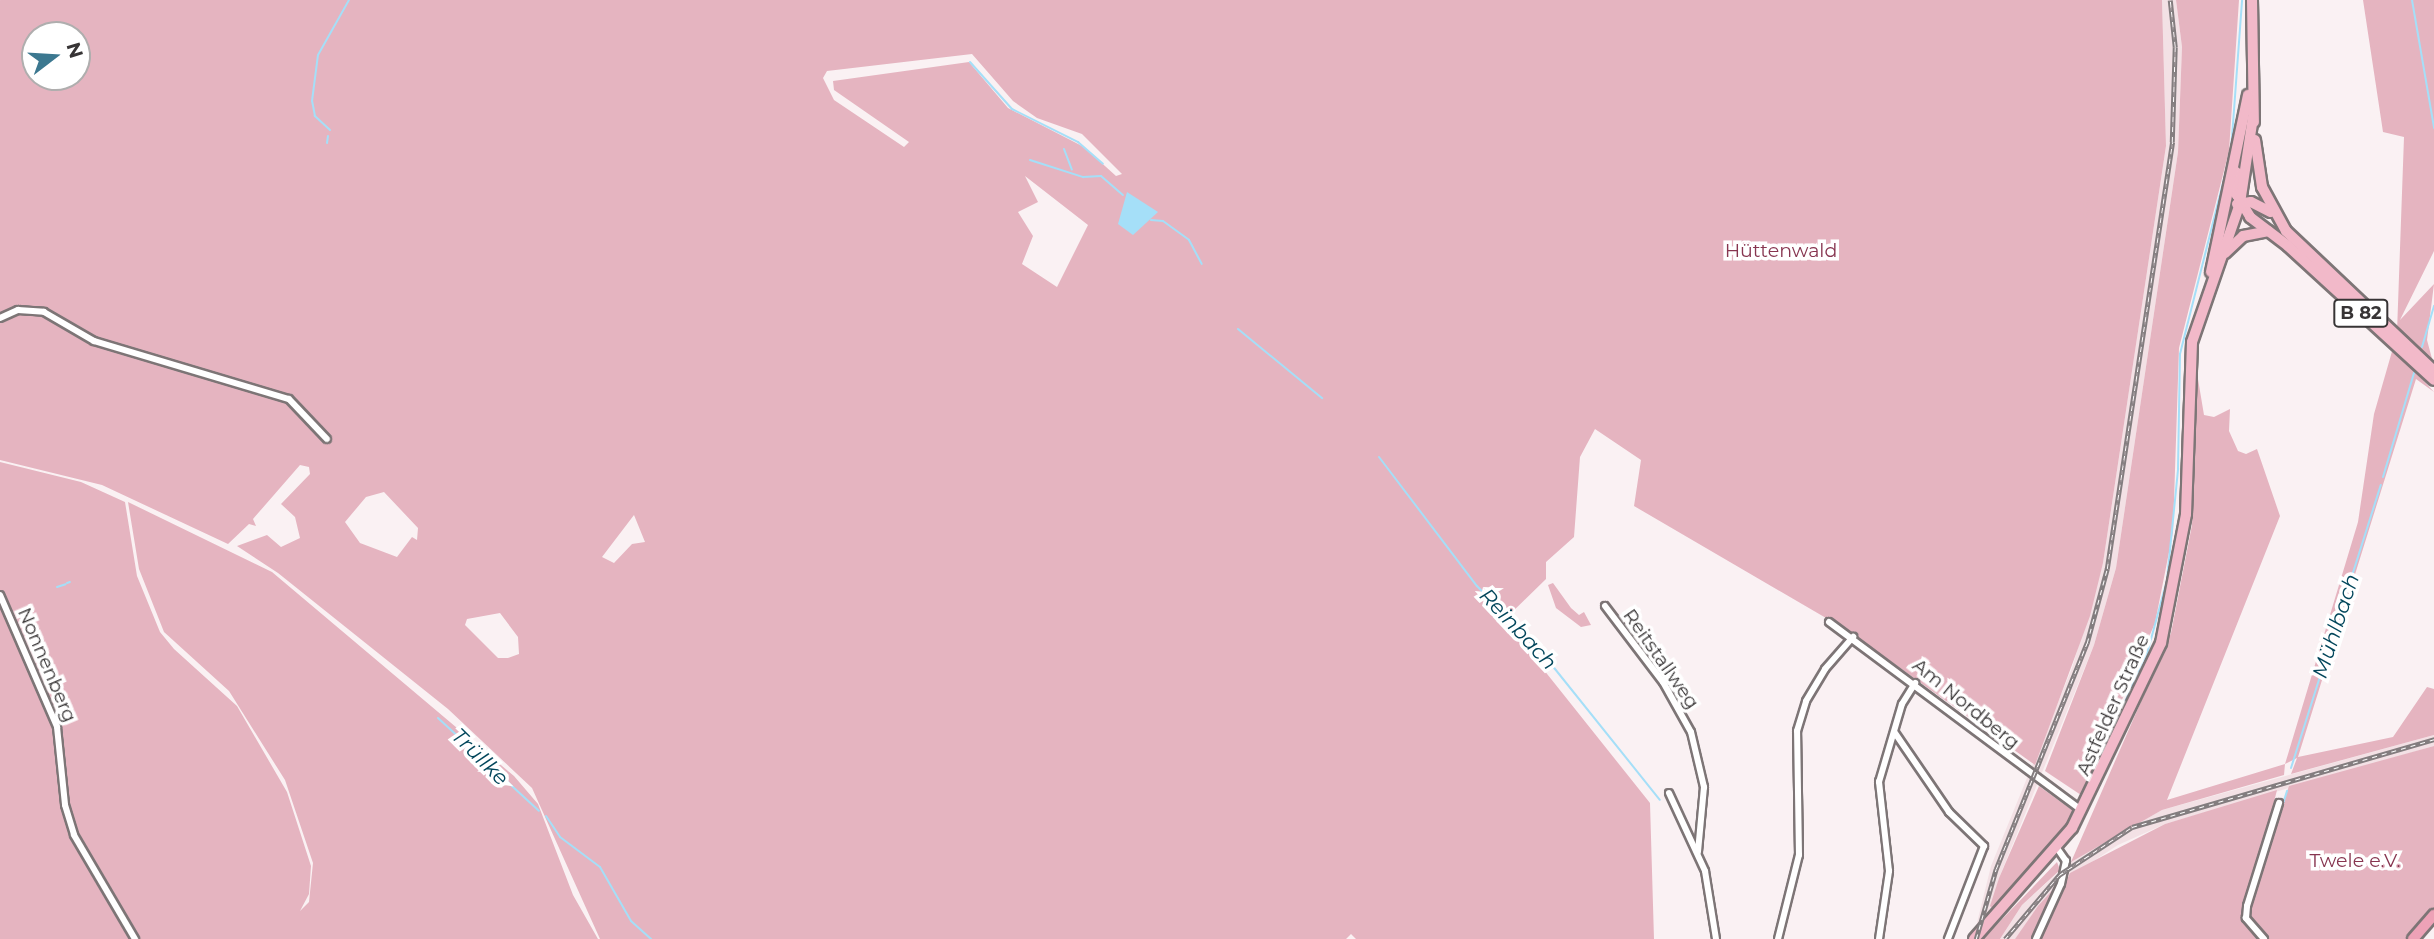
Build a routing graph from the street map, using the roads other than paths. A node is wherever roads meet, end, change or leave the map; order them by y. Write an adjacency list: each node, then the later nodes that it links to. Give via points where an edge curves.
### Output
1 (2252, 0): 2 (main road, B 82)
2 (2252, 47): 3 (main road, B 82); 4 (main road, B 82)
3 (2253, 117): 5 (main road, B 82); 6 (main road, B 82, via 2259,175)
4 (2235, 172): 5 (main road, B 82); 7 (main road, B 82)
5 (2240, 202): 6 (main road, via 2257,203); 7 (main road); 8 (main road, B 82); 9 (main road, B 82)
6 (2272, 212): 12 (main road, B 82, via 2306,253)
7 (2224, 215): 10 (main road, B 82)
8 (2271, 231): 9 (main road, B 82, via 2244,236); 13 (main road, B 82)
9 (2222, 256): 10 (main road, B 82)
10 (2210, 280): 23 (main road, Astfelder Straße / B 82, via 2189,365 2186,514 2167,623 2146,682)
11 (0, 318): 14 (street, via 18,310 44,313 94,341 289,398)
12 (2434, 371)
13 (2434, 380)
14 (327, 439)
15 (0, 595): 27 (street, Nonnenberg, via 57,726 65,805 74,835)
16 (1605, 606): 25 (street, Reitstallweg, via 1663,682 1694,738 1704,787)
17 (1829, 622): 18 (street, Am Nordberg)
18 (1853, 637): 19 (street, Am Nordberg); 29 (street, via 1825,669 1797,731 1799,855)
19 (1914, 683): 20 (street); 23 (street, Am Nordberg)
20 (1895, 733): 30 (street, via 1879,782 1889,870); 31 (street, via 1949,811 1984,846)
21 (1669, 793): 25 (street)
22 (2279, 803): 34 (street, via 2247,906 2246,918)
23 (2082, 811): 24 (main road, Astfelder Straße / B 82)
24 (2057, 848): 32 (main road, Astfelder Straße / B 82); 33 (street, via 2066,861 2062,884)
25 (1698, 852): 28 (street)
26 (2434, 915): 35 (highway)
27 (135, 939)
28 (1716, 939)
29 (1778, 939)
30 (1880, 939)
31 (1948, 939)
32 (1974, 939)
33 (2036, 939)
34 (2264, 939)
35 (2413, 939)

